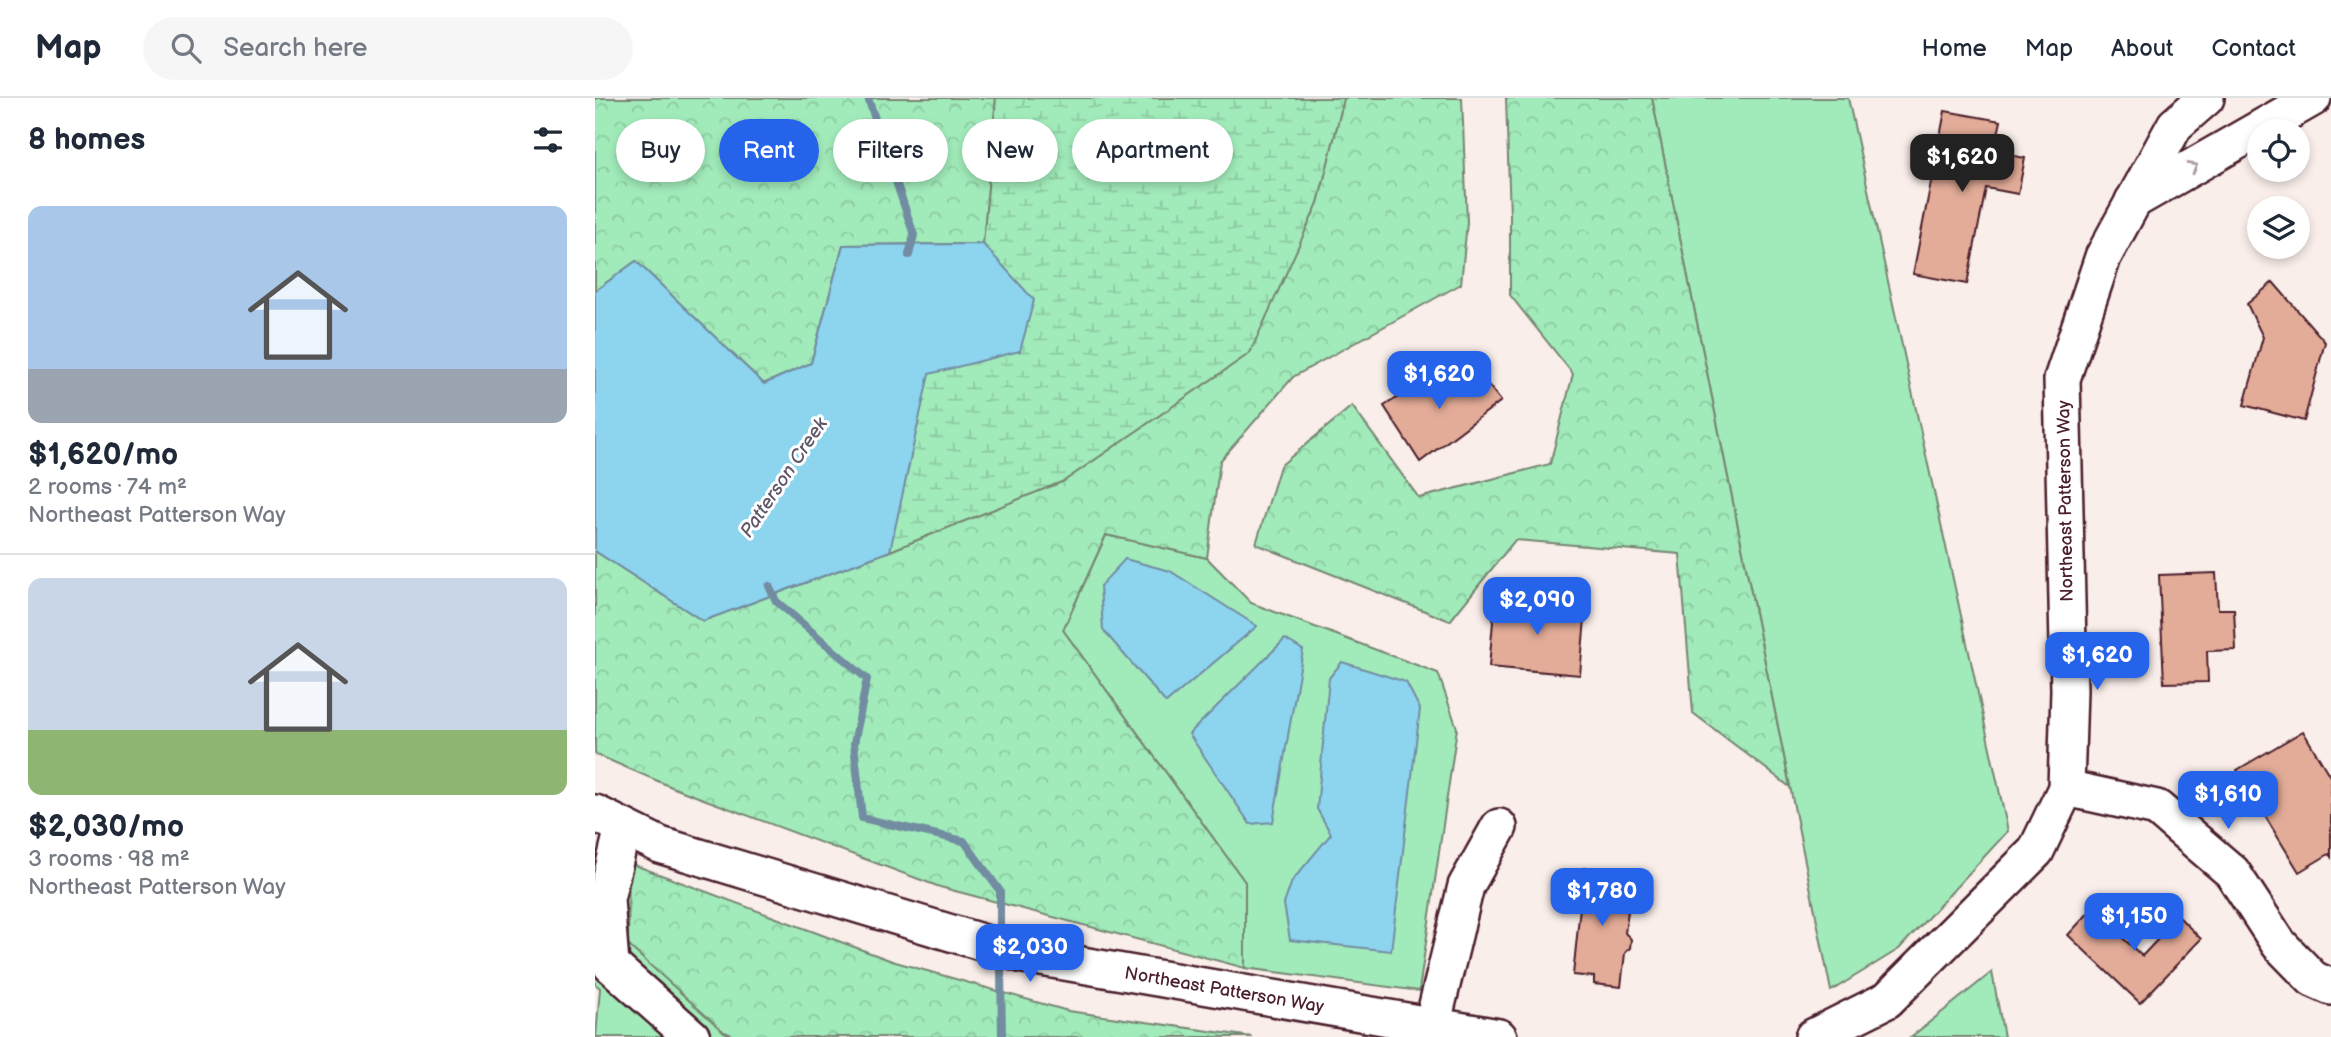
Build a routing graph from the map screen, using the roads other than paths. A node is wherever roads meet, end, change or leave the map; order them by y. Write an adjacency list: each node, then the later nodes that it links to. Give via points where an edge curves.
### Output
1 (2206, 98): 5 (street, Northeast Patterson Way, via 2175,125)
2 (2313, 98): 5 (street, one-way to 2)
3 (2320, 98): 4 (street)
4 (2331, 119)
5 (2133, 201): 6 (street, Northeast Patterson Way, via 2103,257 2062,379 2069,690)
6 (2066, 788): 9 (street, via 2157,808 2232,872 2279,943 2313,979); 13 (street, Northeast Patterson Way, via 2036,851 1887,1000)
7 (609, 820): 10 (street, Northeast Patterson Way, via 660,845 1024,955); 11 (street, via 606,899 611,965)
8 (1500, 827): 10 (street, via 1466,886)
9 (2331, 987)
10 (1432, 1026): 12 (street, Northeast Patterson Way)
11 (692, 1037)
12 (1499, 1037)
13 (1813, 1037)

